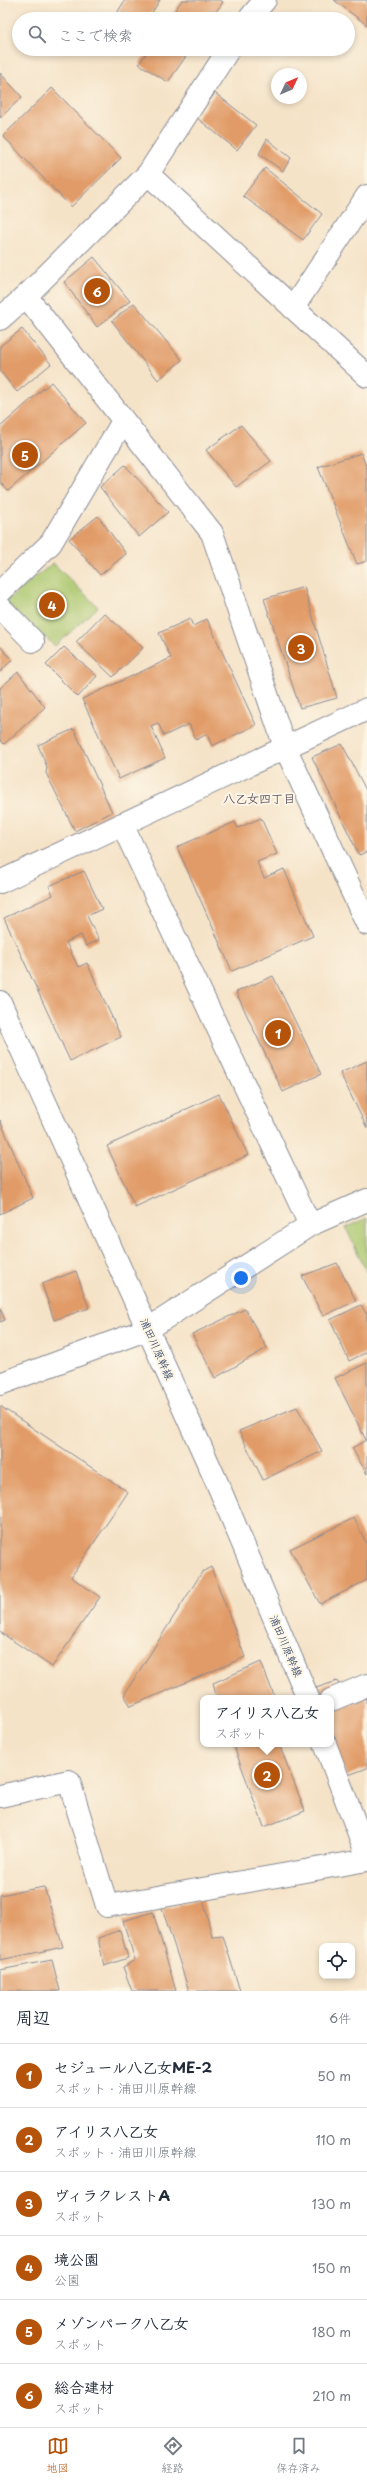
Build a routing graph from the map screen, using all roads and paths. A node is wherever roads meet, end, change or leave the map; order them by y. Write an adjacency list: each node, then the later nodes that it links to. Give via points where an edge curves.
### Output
1 (265, 0): 2 (street)
2 (254, 12)
3 (224, 56): 4 (street)
4 (148, 174): 6 (street); 7 (street)
5 (367, 196): 7 (street)
6 (26, 296): 8 (street); 10 (street)
7 (293, 308): 9 (street)
8 (0, 319)
9 (367, 376)
10 (124, 421): 11 (street, via 51,543); 15 (street, via 212,533)
11 (0, 592)
12 (0, 607): 13 (street)
13 (33, 641)
14 (367, 709): 15 (street)
15 (285, 747): 16 (street); 18 (street)
16 (122, 824): 17 (street); 21 (street)
17 (0, 882)
18 (367, 924)
19 (0, 1002): 22 (street, 浦田川原幹線)
20 (367, 1200): 21 (street)
21 (310, 1226): 22 (street)
22 (148, 1329): 23 (street); 25 (street, 浦田川原幹線, via 218,1485)
23 (0, 1384)
24 (367, 1685): 26 (street)
25 (307, 1695)
26 (334, 1699)
27 (327, 1747): 29 (street)
28 (0, 1796): 30 (street, via 69,1781 107,1906)
29 (367, 1855)
30 (367, 1860)

